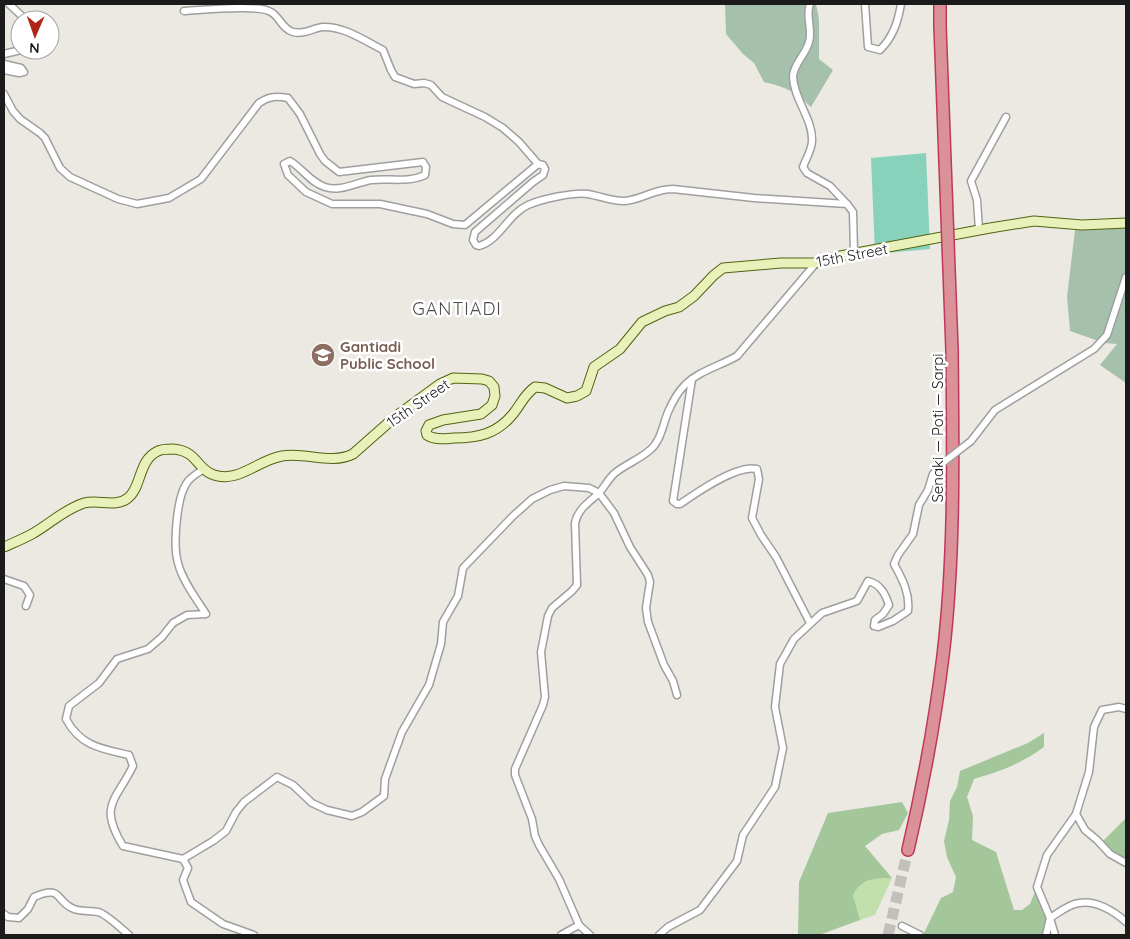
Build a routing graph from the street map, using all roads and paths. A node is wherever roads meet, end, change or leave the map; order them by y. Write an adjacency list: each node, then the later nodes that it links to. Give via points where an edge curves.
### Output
1 (810, 4): 11 (street, via 809,43 793,76 812,142 803,167 807,174 830,186)
2 (865, 4): 3 (street, via 868,47 880,50 897,24)
3 (901, 4)
4 (940, 4): 27 (highway, Senaki — Poti — Sarpi, bridge, via 952,350 953,490 943,656 934,724)
5 (184, 11): 10 (street, via 257,8 271,12 286,29 294,32 322,27 353,35 383,50 395,77 414,84 424,82 431,85 442,97 497,124)
6 (4, 64): 7 (street, via 21,68 24,72)
7 (4, 70)
8 (4, 94): 10 (street, via 20,119 45,138 60,168 70,177 137,204 169,198 201,179 259,103 278,96 288,98 325,162 339,172 423,162 426,167 425,175 417,179 371,180 328,188 311,180 290,161 284,164 288,175 306,192 332,204 380,204 464,225)
9 (1006, 117): 13 (street, via 971,181 977,200)
10 (538, 164): 11 (street, via 545,169 543,175 480,226 473,236 476,245 489,242 527,205 571,195 586,194 623,201 661,189 673,189)
11 (847, 204): 14 (street, via 853,212)
12 (1126, 223): 13 (street, 15th Street, via 1082,225 1034,221)
13 (979, 230): 14 (street, 15th Street)
14 (854, 253): 15 (street, 15th Street)
15 (816, 264): 17 (street, via 737,356); 18 (street, 15th Street, via 781,263 723,268 679,307 665,310 637,326 620,349 594,367 582,394 567,398 535,387 505,423 482,436 431,438 427,435 429,425 481,414 492,405 494,387 489,381 453,378 395,417 346,458 281,456 227,477)
16 (1126, 277): 23 (street, bridge, via 1107,335 1094,349 995,410 971,442 933,474 919,505 913,534 894,564 909,600 908,612 878,628 874,626 875,620 889,605 885,593 876,583 868,581 857,601 822,613)
17 (692, 379): 19 (street, via 676,396 655,445 614,474); 23 (street, via 673,501 680,504 715,481 757,469 759,478 752,518 776,556)
18 (204, 469): 20 (street, 15th Street, via 183,450 158,451 150,457 127,500 86,503 65,510 32,534); 28 (street, via 188,481 178,506 176,537 178,564 206,614 187,615 173,623 148,649 117,659 99,683 69,706 66,719 82,740 94,747 129,755 133,766 114,798 110,812 123,846)
19 (599, 493): 24 (street, via 614,512 630,547 648,575 648,622); 28 (street, via 564,486 532,499 463,568 458,596 443,622 441,644 429,685 402,732 385,779 384,796 352,816 327,810 278,777 244,802 226,831); 33 (street, via 576,516 577,585 552,608 548,616 541,652 544,705 515,769 535,836 560,879)
20 (4, 546)
21 (4, 579): 22 (street, via 24,586 30,595)
22 (26, 606)
23 (810, 623): 39 (street, via 794,639 780,664 776,707 783,748 775,787 743,835 737,861 700,910)
24 (677, 695)
25 (1126, 709): 26 (street, via 1102,710 1094,726 1089,772)
26 (1076, 814): 29 (street, via 1085,830 1110,854); 31 (street, via 1047,855 1037,887)
27 (908, 850)
28 (183, 859): 36 (street, via 188,868 183,880 191,902 223,924)
29 (1126, 863)
30 (4, 914): 35 (street, via 19,918 34,897 49,892 58,894 71,908 99,912)
31 (1050, 918): 32 (street, via 1077,903 1093,903 1118,914); 41 (street); 42 (street)
32 (1126, 922)
33 (579, 925): 37 (street); 38 (street)
34 (902, 926): 40 (street)
35 (129, 935)
36 (254, 935)
37 (562, 935)
38 (590, 935)
39 (659, 935)
40 (920, 935)
41 (1046, 935)
42 (1055, 935)

